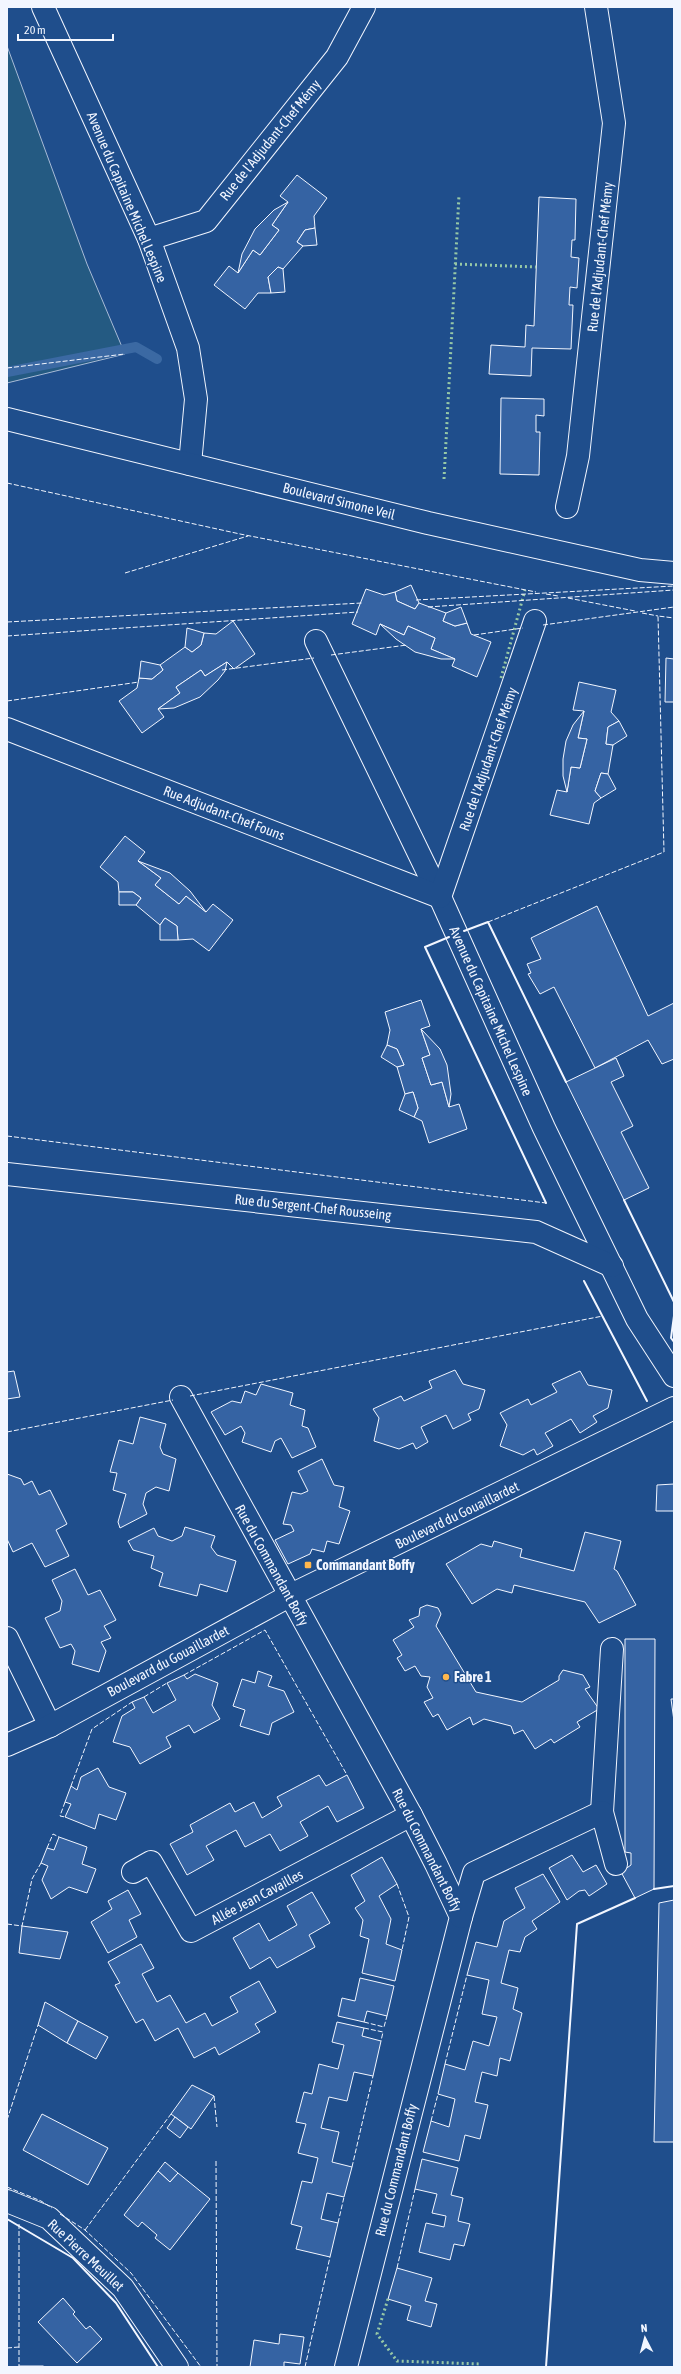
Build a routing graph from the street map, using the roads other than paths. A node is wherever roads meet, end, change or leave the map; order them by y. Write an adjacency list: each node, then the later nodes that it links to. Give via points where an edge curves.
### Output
1 (43, 7): 4 (street, Avenue du Capitaine Michel Lespine)
2 (364, 7): 4 (street, Rue de l'Adjudant-Chef Mémy, via 337,57 206,221)
3 (596, 7): 7 (street, Rue de l'Adjudant-Chef Mémy, via 614,123 578,456)
4 (149, 239): 6 (street, Avenue du Capitaine Michel Lespine, via 188,348 196,399)
5 (7, 419): 6 (street, Boulevard Simone Veil)
6 (190, 464): 8 (street, Boulevard Simone Veil, via 555,552 640,570)
7 (567, 508)
8 (674, 572)
9 (535, 621): 12 (street, Rue de l'Adjudant-Chef Mémy)
10 (316, 641): 12 (street, Avenue du Capitaine Michel Lespine)
11 (7, 729): 12 (street, Rue Adjudant-Chef Founs)
12 (440, 897): 14 (street, Avenue du Capitaine Michel Lespine, via 544,1128)
13 (7, 1174): 14 (street, Rue du Sergent-Chef Rousseing, via 536,1232)
14 (612, 1266): 15 (street, Avenue du Capitaine Michel Lespine, via 637,1319)
15 (672, 1370)
16 (181, 1397): 18 (street, Rue du Commandant Boffy)
17 (674, 1408): 18 (street, Boulevard du Gouaillardet)
18 (289, 1596): 21 (street, Boulevard du Gouaillardet); 24 (street, Rue du Commandant Boffy)
19 (7, 1638): 21 (street)
20 (612, 1649): 23 (street)
21 (50, 1726): 22 (street, Boulevard du Gouaillardet)
22 (7, 1745)
23 (602, 1812): 25 (street); 27 (street, via 474,1874)
24 (411, 1815): 26 (street, Allée Jean Cavailles, via 191,1932 151,1862); 27 (street, Rue du Commandant Boffy)
25 (616, 1864)
26 (133, 1872)
27 (461, 1918): 30 (street, Rue du Commandant Boffy)
28 (7, 2201): 29 (street, Rue Pierre Meuillet, via 50,2218 123,2288)
29 (177, 2367)
30 (346, 2367)

